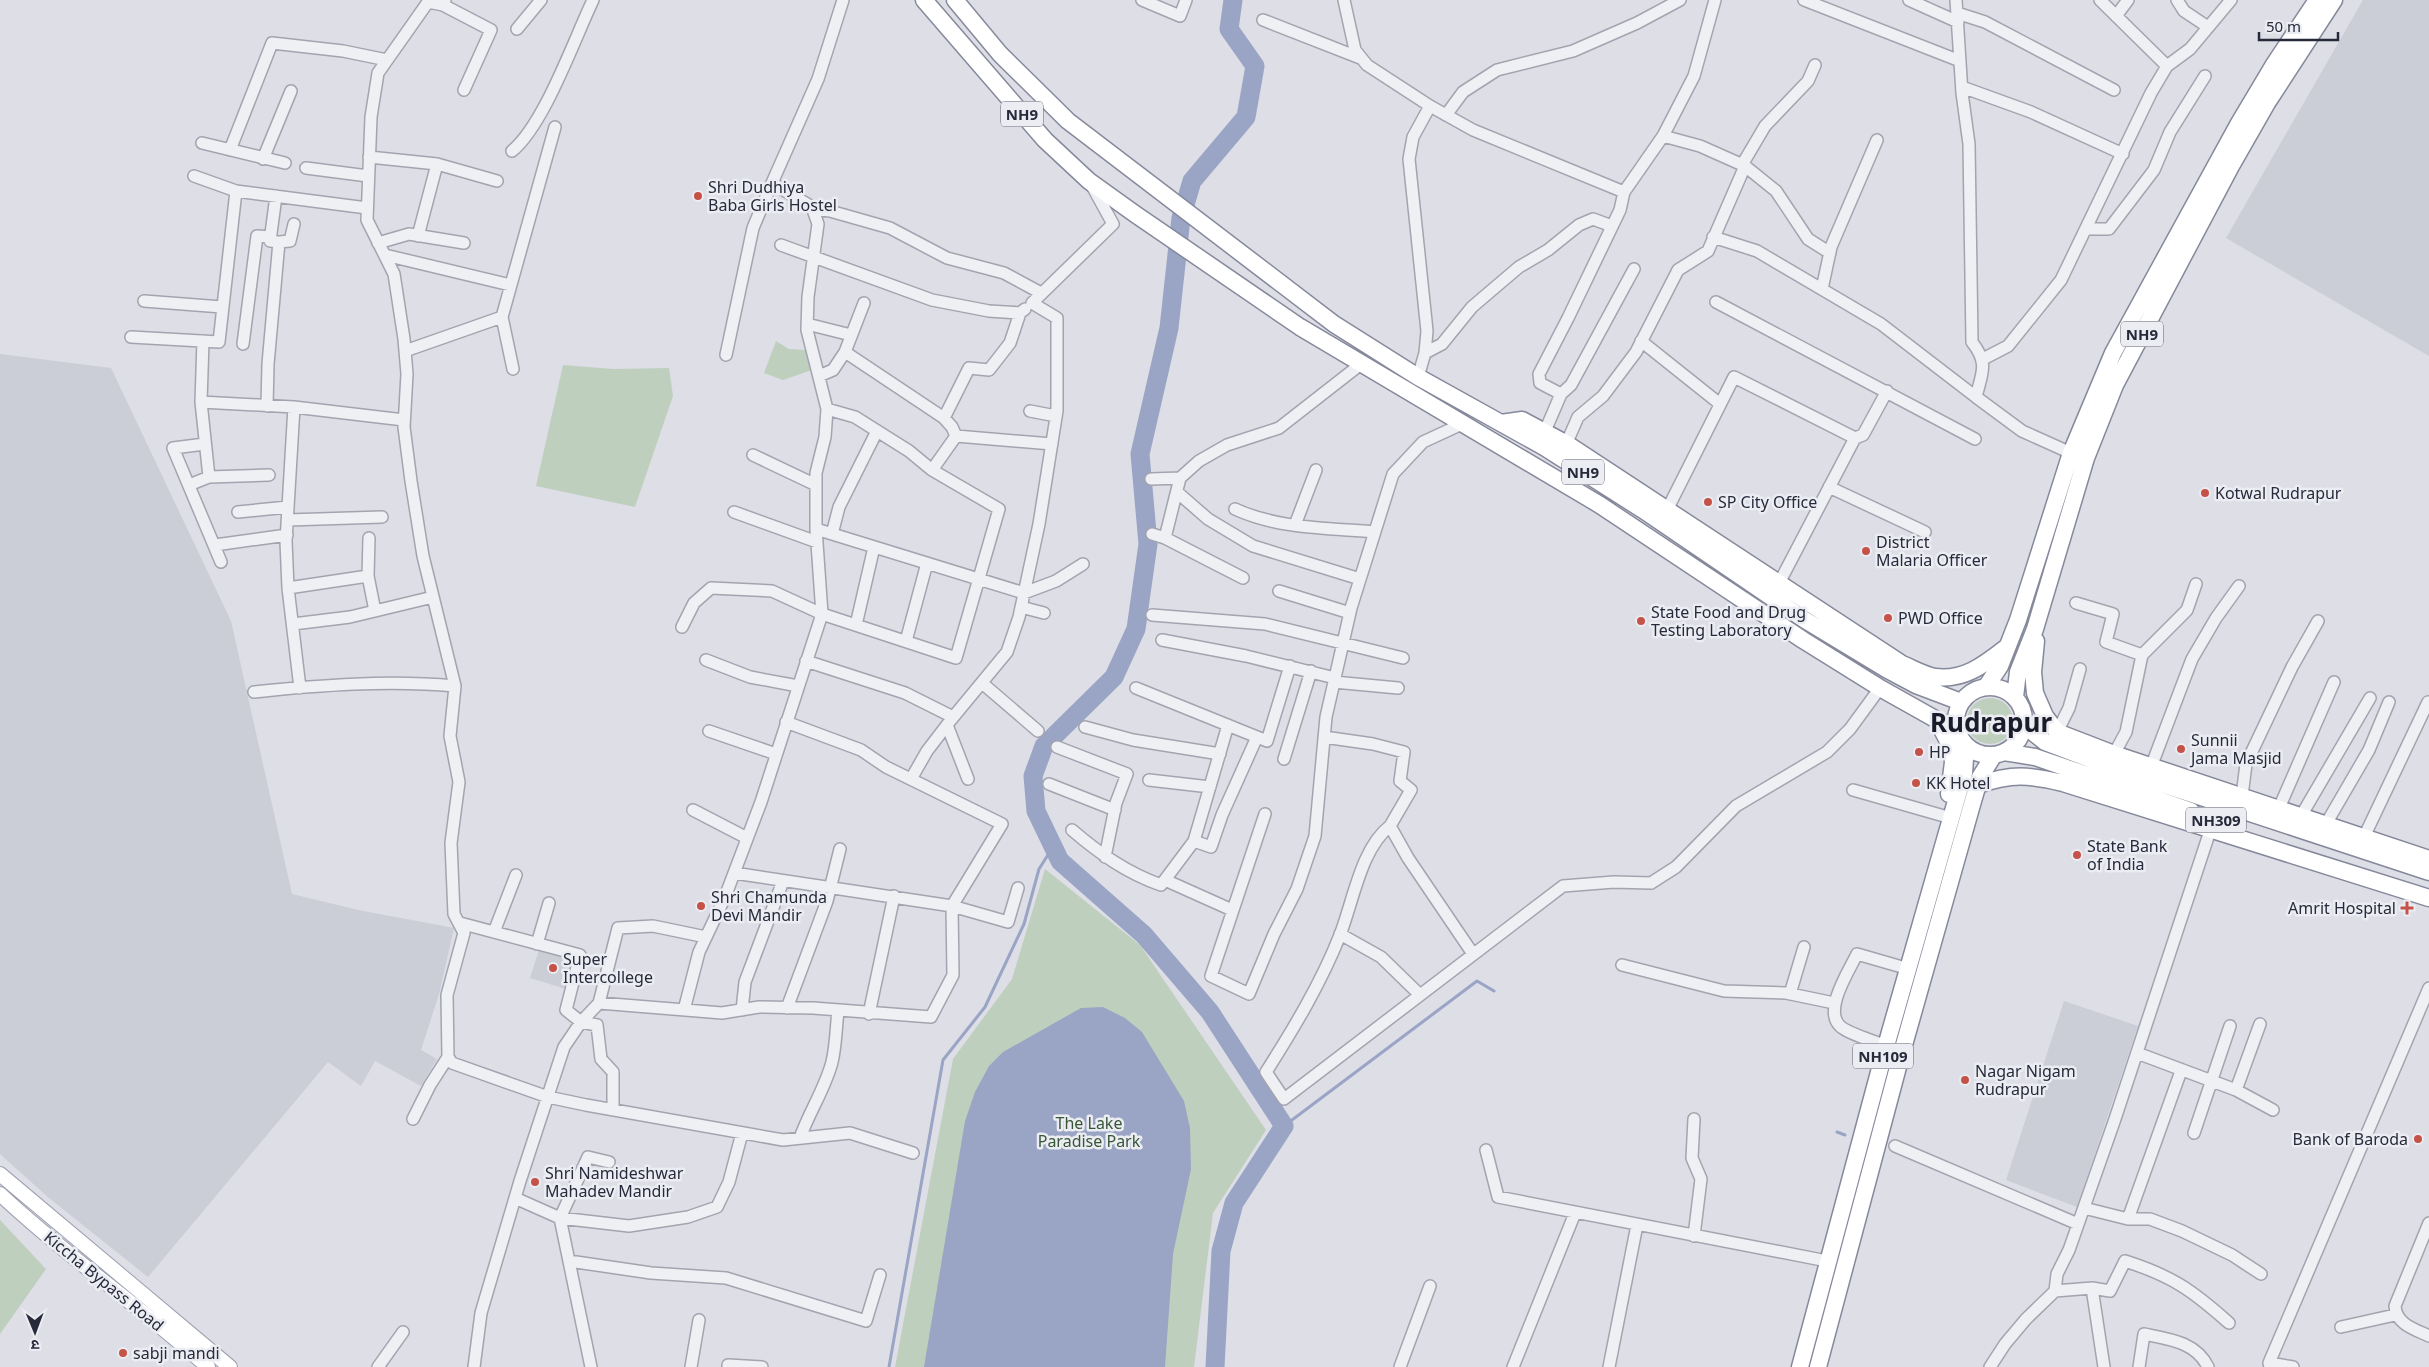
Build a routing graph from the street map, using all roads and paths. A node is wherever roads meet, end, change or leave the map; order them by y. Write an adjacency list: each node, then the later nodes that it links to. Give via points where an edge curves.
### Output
1 (541, 0): 30 (street)
2 (592, 0): 48 (street, via 539,117)
3 (843, 0): 60 (street, via 818,79)
4 (924, 0): 59 (highway, NH9, via 1045,140)
5 (955, 0): 103 (highway, NH9, via 1000,54 1068,121 1334,324)
6 (1142, 0): 7 (street, via 1180,16)
7 (1186, 0)
8 (1344, 0): 31 (street, via 1355,50)
9 (1656, 0): 24 (street)
10 (1680, 0): 24 (street)
11 (1716, 0): 44 (street, via 1694,76)
12 (1804, 0): 33 (street)
13 (1908, 0): 26 (street)
14 (1956, 0): 26 (street)
15 (2100, 0): 25 (street)
16 (2128, 0): 25 (street)
17 (2177, 0): 29 (street, via 2184,11)
18 (2230, 0): 29 (street)
19 (2313, 0): 28 (highway)
20 (2317, 0): 28 (highway, NH9)
21 (2334, 0): 28 (highway, NH9)
22 (427, 1): 23 (street); 32 (street)
23 (444, 2): 38 (street, via 491,30)
24 (1651, 16): 42 (street, via 1573,51 1497,70 1463,92)
25 (2116, 16): 35 (street)
26 (1957, 18): 33 (street); 39 (street, via 1985,22)
27 (1263, 20): 31 (street)
28 (2310, 23): 127 (highway, NH9, via 2267,103 2189,228 2161,280 2115,385)
29 (2208, 27): 35 (street, via 2190,49)
30 (517, 29)
31 (1362, 59): 41 (street, via 1366,65)
32 (387, 60): 47 (street, via 272,43); 50 (street, via 378,74)
33 (1960, 61): 37 (street)
34 (1815, 65): 54 (street, via 1808,81 1765,126)
35 (2167, 66): 49 (street)
36 (2205, 76): 68 (street, via 2170,132 2154,170 2109,229)
37 (1962, 87): 49 (street, via 2031,112); 99 (street, via 1969,144 1972,342)
38 (464, 90)
39 (2114, 90)
40 (291, 91): 51 (street)
41 (1430, 106): 42 (street); 97 (street, via 1413,138 1409,159 1427,331)
42 (1446, 115): 62 (street, via 1473,130)
43 (555, 127): 79 (street)
44 (1663, 136): 54 (street, via 1700,146); 62 (street)
45 (1877, 140): 75 (street)
46 (202, 143): 47 (street)
47 (230, 150): 51 (street)
48 (512, 152)
49 (2122, 154): 68 (street)
50 (369, 157): 53 (street); 57 (street)
51 (263, 159): 52 (street)
52 (285, 163)
53 (436, 164): 58 (street); 69 (street)
54 (1744, 166): 70 (street); 75 (street, via 1776,191 1808,239)
55 (306, 168): 57 (street)
56 (194, 176): 61 (street)
57 (368, 176): 64 (street)
58 (497, 181)
59 (1089, 181): 81 (street, via 1113,224); 100 (highway, NH9, via 1213,268)
60 (772, 183): 65 (street); 98 (street, via 754,228)
61 (236, 191): 63 (street); 86 (street)
62 (1624, 192): 67 (street)
63 (276, 196): 64 (street); 71 (street)
64 (367, 208): 72 (street, via 367,220)
65 (813, 209): 77 (street, via 818,224); 81 (street, via 890,228 947,258 1004,273)
66 (294, 224): 71 (street, via 290,241)
67 (1612, 226): 97 (street, via 1594,219 1579,225 1548,250 1519,267 1472,307 1442,344); 106 (street, via 1539,374 1540,383)
68 (2086, 229): 99 (street, via 2061,280 2008,346)
69 (418, 236): 72 (street, via 409,234); 73 (street)
70 (1713, 236): 80 (street, via 1757,252); 93 (street, via 1708,251 1678,270)
71 (275, 240): 94 (street, via 257,236); 110 (street)
72 (378, 243): 76 (street)
73 (464, 243)
74 (781, 245): 77 (street)
75 (1830, 253): 80 (street)
76 (385, 255): 79 (street); 95 (street, via 394,274)
77 (814, 256): 87 (street, via 932,300 988,311); 89 (street)
78 (1634, 269): 106 (street, via 1571,385)
79 (510, 285): 88 (street)
80 (1822, 290): 107 (street, via 1882,324)
81 (1041, 293): 85 (street)
82 (144, 301): 86 (street)
83 (1716, 302): 105 (street)
84 (864, 303): 90 (street)
85 (1032, 303): 87 (street); 114 (street, via 1057,318)
86 (222, 307): 92 (street, via 219,342)
87 (1020, 313): 115 (street, via 1010,343 989,370 969,368)
88 (502, 317): 95 (street); 101 (street)
89 (807, 324): 90 (street); 102 (street)
90 (851, 335): 96 (street)
91 (131, 337): 92 (street)
92 (203, 341): 108 (street)
93 (1641, 341): 109 (street); 125 (street, via 1603,396 1578,417)
94 (243, 344)
95 (405, 350): 116 (street)
96 (845, 352): 102 (street, via 833,370); 115 (street)
97 (1425, 353): 103 (street)
98 (726, 355)
99 (1982, 359): 107 (street, via 1984,366)
100 (1361, 364): 104 (highway, NH9); 132 (street, via 1280,428 1227,445 1199,461)
101 (513, 369)
102 (819, 376): 112 (street)
103 (1418, 376): 104 (highway); 120 (highway, NH9, via 1501,423)
104 (1409, 391): 117 (highway, NH9)
105 (1887, 391): 121 (street, via 1863,435); 122 (street)
106 (1561, 394): 120 (street)
107 (1976, 397): 127 (street, via 2022,431)
108 (201, 402): 110 (street); 123 (street)
109 (1720, 404): 121 (street, via 1734,377); 142 (street)
110 (267, 406): 111 (street)
111 (294, 407): 116 (street); 138 (street)
112 (827, 409): 118 (street, via 855,417); 135 (street)
113 (1030, 411): 114 (street)
114 (1056, 416): 124 (street)
115 (944, 418): 119 (street)
116 (404, 420): 170 (street, via 423,556)
117 (1464, 423): 147 (street, via 1423,442 1393,474); 204 (highway, NH9, via 1600,505)
118 (877, 431): 128 (street); 149 (street, via 839,507)
119 (956, 436): 124 (street); 128 (street)
120 (1542, 438): 125 (highway, NH9)
121 (1855, 438): 136 (street)
122 (1975, 439)
123 (206, 444): 131 (street); 134 (street, via 172,448)
124 (1052, 444): 169 (street)
125 (1564, 451): 142 (highway, NH9)
126 (753, 455): 135 (street)
127 (2079, 456): 183 (highway, NH9); 187 (highway, NH9)
128 (932, 470): 163 (street, via 999,509)
129 (1316, 470): 145 (street)
130 (269, 475): 131 (street)
131 (209, 477): 134 (street)
132 (1180, 478): 133 (street); 137 (street)
133 (1151, 479)
134 (189, 485): 155 (street)
135 (816, 485): 146 (street)
136 (1829, 487): 148 (street); 164 (street)
137 (1177, 492): 153 (street); 162 (street, via 1208,519 1253,546)
138 (288, 507): 140 (street); 144 (street)
139 (1235, 509): 145 (street, via 1253,517)
140 (238, 512)
141 (734, 512): 154 (street)
142 (1664, 516): 164 (highway); 171 (highway, NH9)
143 (382, 517): 144 (street)
144 (288, 520): 151 (street)
145 (1295, 525): 147 (street)
146 (816, 528): 149 (street); 154 (street)
147 (1375, 532): 162 (street)
148 (1925, 532)
149 (832, 534): 156 (street)
150 (1152, 534): 153 (street)
151 (287, 535): 155 (street); 167 (street)
152 (369, 538): 160 (street)
153 (1165, 538): 161 (street)
154 (817, 542): 176 (street)
155 (215, 545): 157 (street)
156 (874, 547): 158 (street); 181 (street)
157 (221, 562)
158 (927, 563): 163 (street); 185 (street)
159 (1083, 564): 169 (street, via 1056,581)
160 (368, 576): 167 (street); 174 (street)
161 (1243, 578)
162 (1360, 579): 175 (street)
163 (979, 580): 169 (street); 185 (street, via 956,658)
164 (1779, 582): 171 (street); 187 (highway, via 1902,664 1935,677 1962,676 1980,668)
165 (2196, 584): 188 (street, via 2187,610)
166 (2240, 586): 230 (street, via 2192,659)
167 (288, 588): 180 (street)
168 (1279, 591): 175 (street)
169 (1024, 593): 173 (street)
170 (434, 597): 174 (street); 198 (street)
171 (1771, 597): 208 (highway, NH9, via 1886,669 1916,685)
172 (2076, 603): 188 (street, via 2113,614 2106,642)
173 (1021, 607): 177 (street); 197 (street, via 1007,652)
174 (375, 611): 180 (street)
175 (1350, 613): 186 (street)
176 (822, 614): 181 (street); 182 (street, via 772,591 711,588 694,603); 191 (street)
177 (1044, 614)
178 (1152, 615): 186 (street, via 1265,624)
179 (2318, 621): 239 (street, via 2292,667 2246,764)
180 (293, 624): 201 (street)
181 (856, 625): 185 (street)
182 (682, 627)
183 (2035, 629): 206 (highway, NH9, via 2018,672); 220 (highway, via 2035,693 2045,716)
184 (1162, 640): 192 (street)
185 (906, 641)
186 (1343, 643): 189 (street); 195 (street)
187 (2008, 646): 200 (highway, NH9)
188 (2142, 655): 229 (street, via 2126,732)
189 (1403, 658)
190 (706, 660): 199 (street, via 750,677)
191 (806, 661): 199 (street); 212 (street, via 905,693)
192 (1290, 666): 194 (street); 221 (street, via 1267,740)
193 (2080, 668): 220 (street, via 2069,708)
194 (1311, 672): 195 (street); 228 (street)
195 (1335, 680): 203 (street); 222 (street)
196 (2334, 682): 240 (street)
197 (982, 683): 212 (street); 219 (street)
198 (455, 686): 201 (street, via 413,682); 270 (street, via 450,736 459,782 451,843 454,914)
199 (798, 686): 213 (street)
200 (1986, 687): 206 (highway, via 2002,688); 208 (highway, NH9, via 1968,694)
201 (300, 688): 205 (street)
202 (1136, 688): 214 (street)
203 (1398, 688)
204 (1880, 688): 211 (highway, NH9); 276 (street, via 1850,730 1827,752 1736,806 1676,867 1651,883 1563,886)
205 (254, 692)
206 (2015, 697): 215 (highway, NH9, via 2024,712)
207 (2370, 698): 244 (street)
208 (1961, 702): 217 (highway, via 1956,713)
209 (2389, 702): 247 (street, via 2369,750)
210 (2428, 702): 252 (street)
211 (1937, 720): 217 (highway, NH9); 245 (highway, via 1951,747 1948,803)
212 (950, 721): 231 (street); 232 (street)
213 (786, 722): 225 (street); 231 (street, via 861,750)
214 (1228, 725): 221 (street); 226 (street)
215 (2024, 726): 227 (highway, via 2017,744); 229 (highway, NH309, via 2045,742)
216 (1085, 727): 226 (street, via 1132,740)
217 (1957, 728): 223 (highway)
218 (709, 731): 225 (street)
219 (1038, 731)
220 (2057, 732): 229 (highway)
221 (1257, 736): 251 (street, via 1211,847)
222 (1324, 737): 248 (street, via 1404,752 1400,781 1411,790); 269 (street, via 1315,836 1297,889 1249,994 1210,976)
223 (1966, 745): 227 (highway, via 1975,752); 245 (highway, NH109, via 1964,773)
224 (1057, 747): 242 (street, via 1127,774)
225 (776, 754): 250 (street)
226 (1220, 754): 237 (street)
227 (1999, 754): 235 (highway, NH109, via 1980,777); 236 (highway, NH309, via 2035,757)
228 (1284, 760)
229 (2112, 760): 230 (highway); 252 (highway, NH309)
230 (2151, 766): 239 (highway)
231 (911, 779): 268 (street, via 1002,824)
232 (968, 779)
233 (1149, 780): 237 (street)
234 (1049, 784): 242 (street)
235 (1978, 785): 236 (highway, via 2027,775); 264 (highway, NH109)
236 (2091, 785): 246 (highway, NH309)
237 (1210, 787): 251 (street)
238 (1853, 790): 245 (street)
239 (2242, 796): 240 (highway)
240 (2279, 808): 244 (highway)
241 (693, 810): 250 (street)
242 (1115, 810): 254 (street)
243 (1266, 814): 269 (street)
244 (2301, 816): 247 (highway)
245 (1951, 818): 264 (highway, NH109)
246 (2212, 824): 262 (highway, NH309); 293 (street)
247 (2326, 824): 252 (highway)
248 (1390, 826): 272 (street, via 1379,835 1352,894); 276 (street)
249 (1072, 830): 254 (street)
250 (747, 838): 257 (street)
251 (1194, 841): 259 (street)
252 (2362, 843): 255 (highway); 256 (highway, NH309)
253 (840, 849): 261 (street)
254 (1105, 857): 259 (street, via 1134,876 1161,885)
255 (2429, 859)
256 (2429, 872)
257 (734, 873): 260 (street); 273 (street)
258 (516, 875): 271 (street)
259 (1165, 880): 269 (street)
260 (782, 881): 261 (street); 286 (street, via 745,982)
261 (830, 886): 265 (street); 284 (street)
262 (2418, 887): 266 (highway)
263 (1018, 888): 268 (street, via 1008,922)
264 (1939, 891): 278 (highway, NH109); 292 (highway, NH109)
265 (894, 896): 268 (street); 288 (street)
266 (2429, 898)
267 (549, 904): 274 (street)
268 (952, 906): 288 (street, via 953,975 931,1017)
269 (1232, 910)
270 (460, 923): 271 (street); 294 (street, via 464,933 447,995)
271 (494, 932): 274 (street)
272 (1340, 934): 280 (street, via 1381,957); 280 (street, via 1298,1024 1266,1072 1284,1099)
273 (706, 937): 282 (street, via 653,926 618,928); 285 (street)
274 (537, 944): 289 (street, via 580,955 566,1010)
275 (1804, 947): 281 (street)
276 (1473, 954): 280 (street)
277 (1622, 965): 281 (street, via 1724,991)
278 (1909, 969): 283 (street, via 1856,954); 292 (highway, NH109)
279 (2429, 988): 337 (street)
280 (1420, 994)
281 (1790, 994): 283 (street)
282 (599, 1003): 285 (street); 289 (street)
283 (1834, 1003): 292 (street, via 1834,1018 1841,1027)
284 (787, 1008): 286 (street); 287 (street)
285 (684, 1010): 286 (street, via 722,1014)
286 (742, 1010)
287 (838, 1011): 288 (street); 305 (street, via 833,1061)
288 (869, 1014)
289 (581, 1022): 298 (street, via 564,1047); 299 (street, via 597,1025 601,1059 613,1072)
290 (2260, 1024): 297 (street)
291 (2230, 1026): 296 (street)
292 (1894, 1048): 322 (highway, NH109); 329 (highway, NH109)
293 (2137, 1053): 295 (street); 313 (street)
294 (448, 1057): 298 (street, via 452,1063); 301 (street)
295 (2181, 1071): 296 (street); 316 (street)
296 (2211, 1082): 297 (street); 304 (street)
297 (2236, 1090): 300 (street)
298 (548, 1097): 299 (street); 312 (street)
299 (613, 1110): 303 (street)
300 (2272, 1110)
301 (413, 1119)
302 (1694, 1120): 320 (street, via 1692,1158 1701,1179)
303 (742, 1133): 305 (street, via 783,1140); 315 (street, via 729,1182 717,1207 688,1217 629,1226)
304 (2194, 1133)
305 (800, 1138): 308 (street, via 850,1133)
306 (1895, 1146): 319 (street)
307 (1486, 1150): 314 (street, via 1498,1197)
308 (913, 1153)
309 (609, 1162): 315 (street, via 588,1158)
310 (0, 1174): 336 (main road)
311 (0, 1194): 336 (main road, Kiccha Bypass Road, via 53,1241)
312 (515, 1198): 315 (street); 341 (street, via 481,1313)
313 (2084, 1208): 316 (street); 319 (street)
314 (1575, 1213): 318 (street); 347 (street)
315 (560, 1218): 321 (street)
316 (2128, 1219): 323 (street, via 2150,1219 2182,1231 2232,1255)
317 (2429, 1223): 330 (street, via 2395,1306)
318 (1637, 1224): 320 (street); 348 (street)
319 (2078, 1224): 327 (street, via 2057,1274)
320 (1694, 1236): 322 (street)
321 (569, 1261): 324 (street, via 651,1273 726,1278 866,1321); 342 (street)
322 (1827, 1261): 328 (highway, NH109)
323 (2261, 1274)
324 (880, 1275)
325 (1430, 1286): 346 (street)
326 (2092, 1288): 327 (street); 332 (street, via 2110,1291 2125,1261 2158,1272 2195,1292); 352 (street)
327 (2055, 1291): 351 (street, via 2026,1319)
328 (1816, 1302): 329 (highway); 349 (highway, NH109)
329 (1834, 1307): 350 (highway, NH109)
330 (2396, 1315): 333 (street); 335 (street, via 2402,1323)
331 (699, 1320): 343 (street)
332 (2229, 1322)
333 (2341, 1327)
334 (404, 1332): 340 (street)
335 (2429, 1336)
336 (194, 1345): 338 (main road, Kiccha Bypass Road); 339 (main road)
337 (2270, 1365): 355 (street)
338 (208, 1367)
339 (228, 1367)
340 (378, 1367)
341 (474, 1367)
342 (591, 1367)
343 (691, 1367)
344 (728, 1367): 345 (street)
345 (762, 1367)
346 (1400, 1367)
347 (1513, 1367)
348 (1609, 1367)
349 (1800, 1367)
350 (1818, 1367)
351 (1990, 1367)
352 (2104, 1367)
353 (2139, 1367): 354 (street, via 2144,1334 2178,1341 2202,1356)
354 (2208, 1367)
355 (2293, 1367)

